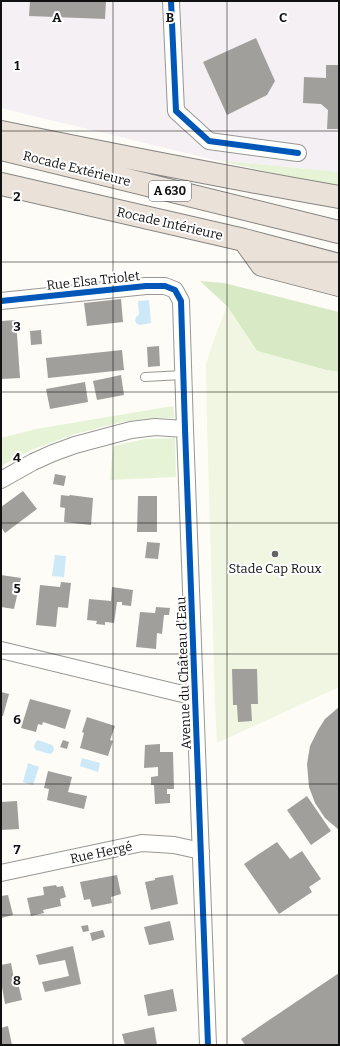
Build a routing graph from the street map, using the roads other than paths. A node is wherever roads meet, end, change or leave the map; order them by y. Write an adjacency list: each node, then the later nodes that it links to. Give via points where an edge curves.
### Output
1 (172, 1): 4 (street, via 176,111 209,141)
2 (1, 132): 6 (highway)
3 (1, 150): 7 (highway, Rocade Extérieure / A 630)
4 (298, 154)
5 (1, 184): 8 (highway, Rocade Intérieure / A 630)
6 (339, 197)
7 (339, 232)
8 (244, 240): 9 (highway, Rocade Intérieure / A 630); 10 (highway, via 262,265)
9 (339, 265)
10 (339, 285)
11 (181, 300): 12 (street, Rue Elsa Triolet, via 175,290 165,286 146,286); 13 (street, Avenue du Château d'Eau)
12 (1, 301)
13 (183, 375): 14 (lane); 15 (street, Avenue du Château d'Eau)
14 (145, 377)
15 (185, 429): 16 (street, via 155,427 131,430 75,445 32,462); 18 (street, Avenue du Château d'Eau)
16 (1, 480)
17 (1, 650): 18 (street)
18 (195, 697): 19 (street, Avenue du Château d'Eau)
19 (202, 851): 20 (street, Rue Hergé, via 174,845 142,843); 21 (street, Avenue du Château d'Eau)
20 (1, 873)
21 (208, 1045)

